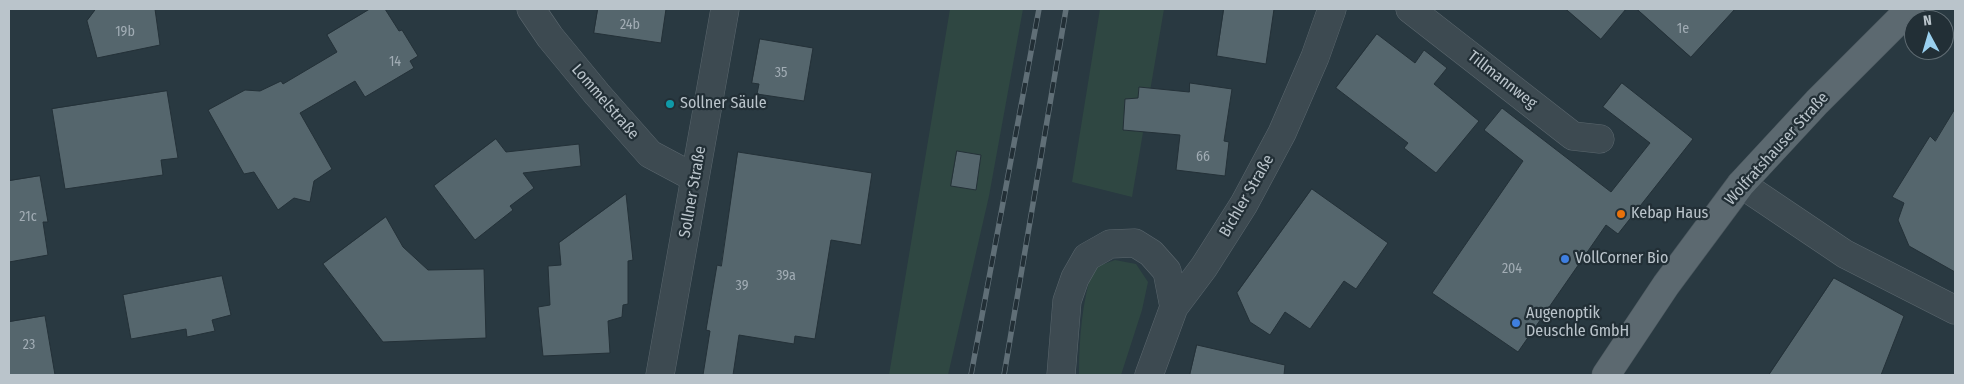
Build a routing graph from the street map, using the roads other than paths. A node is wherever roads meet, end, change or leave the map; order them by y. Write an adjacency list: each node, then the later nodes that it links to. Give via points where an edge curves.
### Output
1 (531, 9): 7 (street, Lommelstraße, via 550,37 650,154)
2 (725, 9): 7 (street, Sollner Straße)
3 (1332, 9): 9 (street, Bichler Straße, via 1315,57 1278,140 1244,204)
4 (1410, 9): 6 (street, Tillmannweg, via 1574,136)
5 (1910, 9): 8 (main road, Wolfratshauser Straße)
6 (1600, 139)
7 (695, 178): 11 (street, Sollner Straße)
8 (1741, 184): 10 (street, via 1845,254); 14 (main road, Wolfratshauser Straße, via 1666,285)
9 (1174, 307): 12 (street, via 1167,271 1151,253 1135,244 1110,244 1087,257 1067,301); 13 (street, Bichler Straße)
10 (1955, 310)
11 (660, 375)
12 (1061, 375)
13 (1149, 375)
14 (1606, 375)

